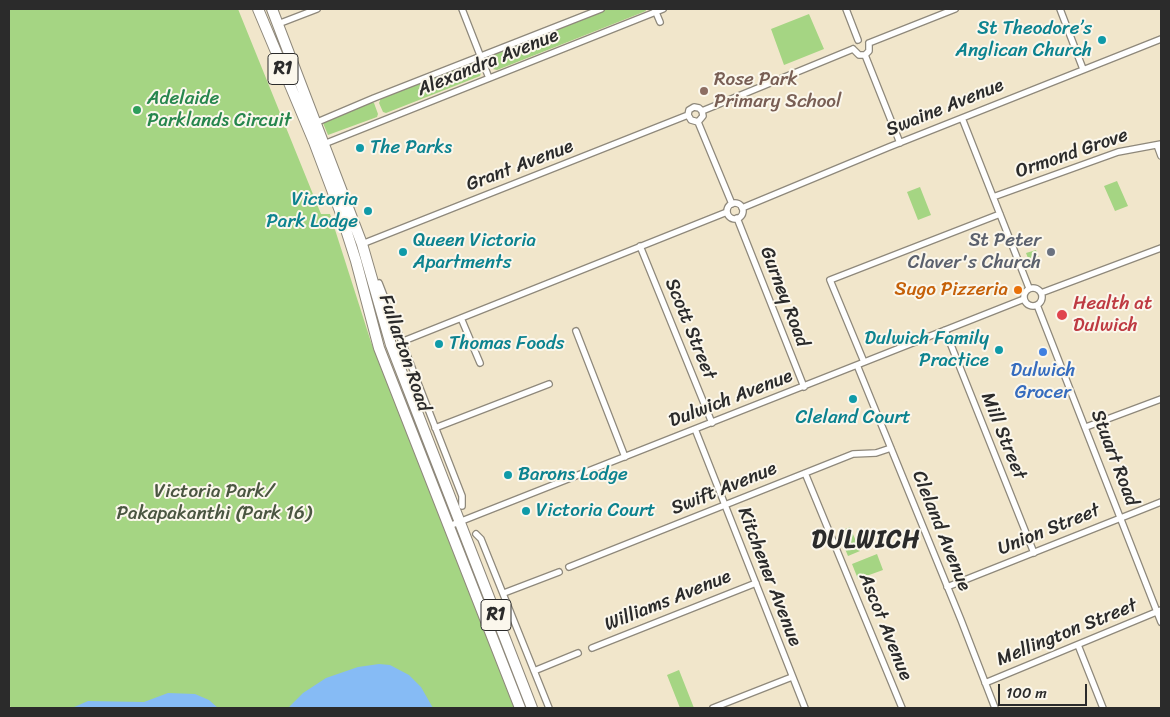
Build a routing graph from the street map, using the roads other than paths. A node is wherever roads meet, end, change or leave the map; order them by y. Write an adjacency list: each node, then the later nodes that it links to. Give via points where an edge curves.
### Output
1 (258, 9): 13 (highway, Fullarton Road / R1)
2 (272, 9): 12 (highway, Fullarton Road / R1)
3 (317, 9): 12 (street)
4 (462, 9): 19 (street)
5 (601, 9): 19 (street, Alexandra Avenue)
6 (663, 9): 10 (street, Alexandra Avenue)
7 (846, 9): 15 (street)
8 (955, 9): 16 (street)
9 (1060, 9): 20 (street)
10 (655, 10): 11 (street); 21 (street, Alexandra Avenue)
11 (660, 22)
12 (278, 24): 13 (highway); 26 (highway, Fullarton Road / R1)
13 (266, 29): 26 (highway, Fullarton Road / R1)
14 (1161, 39): 20 (street, Swaine Avenue)
15 (858, 40): 16 (street, via 864,39); 17 (street)
16 (869, 43): 18 (street, via 870,48)
17 (853, 49): 18 (street, via 859,55); 22 (street)
18 (865, 55): 27 (street)
19 (480, 56): 21 (street); 26 (street, Alexandra Avenue)
20 (1083, 69): 24 (street, Swaine Avenue)
21 (489, 78): 28 (street, Alexandra Avenue)
22 (702, 111): 23 (street, via 694,107); 25 (street, via 703,116)
23 (688, 116): 25 (street); 37 (street, Grant Avenue)
24 (962, 118): 27 (street, Swaine Avenue); 31 (street)
25 (698, 122): 32 (street)
26 (312, 126): 28 (highway, Fullarton Road / R1); 37 (highway, Fullarton Road / R1)
27 (900, 143): 33 (street, Swaine Avenue)
28 (324, 144): 37 (highway, Fullarton Road / R1)
29 (1159, 145): 30 (street); 31 (street, Ormond Grove, via 1118,152)
30 (1161, 156)
31 (993, 197): 35 (street)
32 (732, 204): 33 (street); 34 (street)
33 (742, 208): 36 (street)
34 (727, 212): 36 (street, via 732,218); 38 (street)
35 (1000, 214): 41 (street); 49 (street, via 830,280)
36 (737, 218): 56 (street, Gurney Road)
37 (357, 246): 53 (highway, Fullarton Road / R1); 54 (highway, Fullarton Road / R1, via 379,348)
38 (640, 246): 45 (street); 58 (street, Scott Street)
39 (1161, 248): 42 (street)
40 (379, 283): 48 (street, Fullarton Road)
41 (1030, 288): 42 (street); 43 (street)
42 (1041, 293): 44 (street, via 1042,299)
43 (1024, 299): 44 (street, via 1029,305); 46 (street, Dulwich Avenue)
44 (1036, 305): 59 (street, Stuart Road)
45 (462, 318): 48 (street); 50 (street)
46 (945, 330): 49 (street, Dulwich Avenue); 71 (street, Mill Street)
47 (576, 331): 63 (street)
48 (401, 342): 52 (street, Fullarton Road)
49 (864, 362): 51 (street, Dulwich Avenue)
50 (480, 363)
51 (857, 365): 56 (street, Dulwich Avenue); 62 (street, Cleland Avenue)
52 (413, 373): 53 (street, Fullarton Road); 60 (street, Fullarton Road)
53 (403, 377): 54 (highway); 69 (highway, Fullarton Road / R1)
54 (392, 381): 69 (highway, Fullarton Road / R1)
55 (549, 384): 60 (street)
56 (804, 387): 58 (street, Dulwich Avenue)
57 (1161, 399): 59 (street)
58 (712, 422): 61 (street, Dulwich Avenue)
59 (1086, 427): 68 (street, Stuart Road)
60 (435, 428): 67 (street, Fullarton Road, via 462,496)
61 (695, 429): 63 (street, Dulwich Avenue); 66 (street, Kitchener Avenue)
62 (891, 448): 64 (street, Swift Avenue, via 876,453 853,454); 75 (street, Cleland Avenue)
63 (625, 457): 69 (street, Dulwich Avenue)
64 (805, 473): 66 (street, Swift Avenue); 93 (street, Ascot Avenue)
65 (1161, 502): 68 (street, Union Street)
66 (725, 505): 72 (street, Swift Avenue); 74 (street, Kitchener Avenue)
67 (462, 506)
68 (1120, 517): 71 (street, Union Street); 77 (street, Stuart Road)
69 (454, 524): 80 (highway, Fullarton Road / R1); 81 (highway, Fullarton Road / R1)
70 (476, 534): 76 (street)
71 (1034, 553): 75 (street, Union Street)
72 (569, 567)
73 (559, 572): 76 (street)
74 (756, 582): 83 (street, Williams Avenue); 86 (street, Kitchener Avenue)
75 (948, 587): 87 (street, Cleland Avenue)
76 (504, 593): 79 (street)
77 (1159, 611): 78 (street, Stuart Road); 82 (street, Mellington Street)
78 (1161, 622)
79 (518, 630): 80 (street); 85 (street)
80 (504, 636): 81 (highway); 89 (highway, Fullarton Road / R1)
81 (493, 640): 88 (highway, Fullarton Road / R1)
82 (1078, 645): 87 (street, Mellington Street); 95 (street)
83 (592, 648)
84 (578, 653): 85 (street)
85 (534, 671): 90 (street)
86 (792, 677): 91 (street); 92 (street, Kitchener Avenue)
87 (985, 683): 94 (street, Cleland Avenue)
88 (520, 708)
89 (532, 708)
90 (548, 708)
91 (714, 708)
92 (805, 708)
93 (902, 708)
94 (995, 708)
95 (1103, 708)

